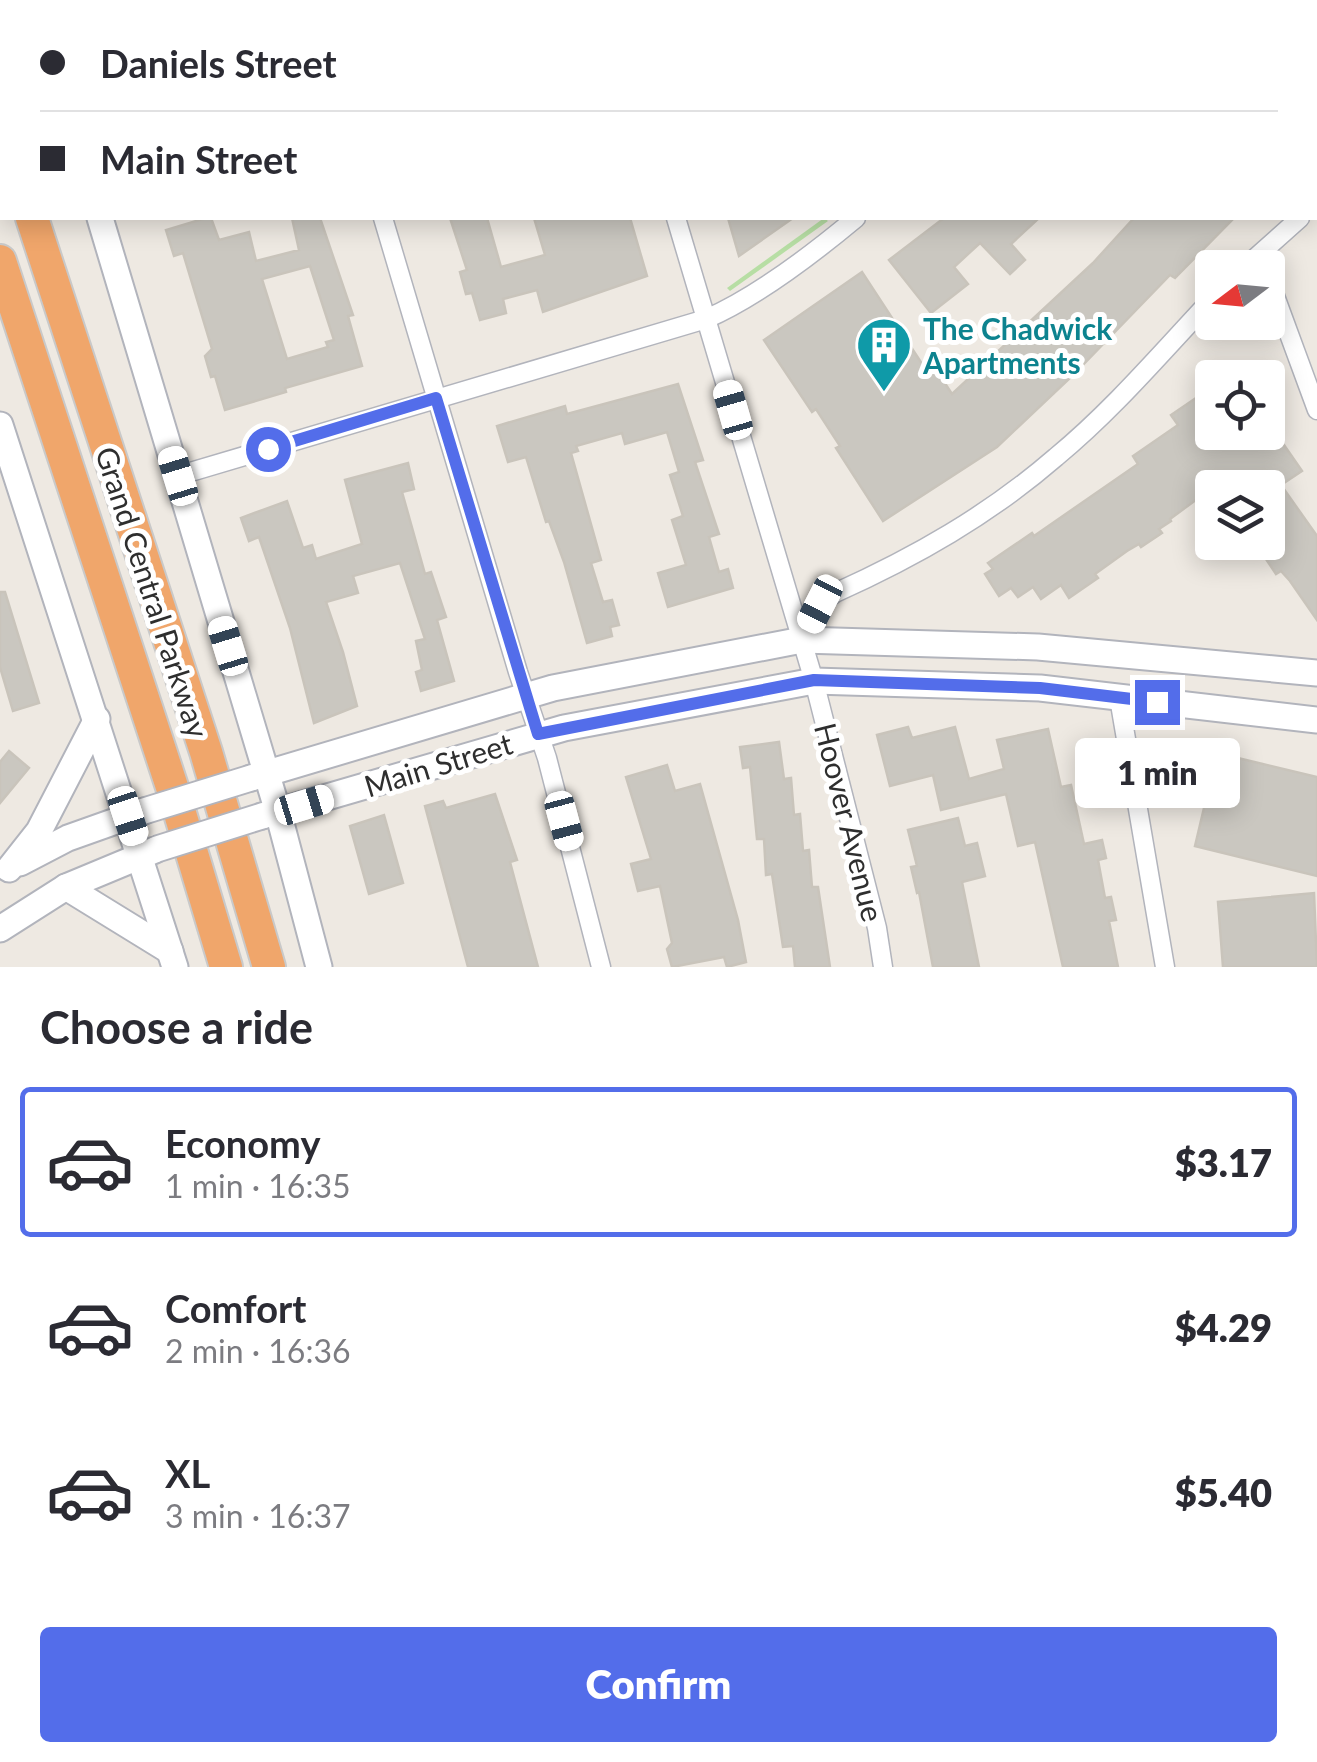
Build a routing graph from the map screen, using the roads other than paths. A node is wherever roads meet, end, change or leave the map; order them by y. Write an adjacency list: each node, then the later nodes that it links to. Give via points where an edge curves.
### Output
1 (33, 220): 33 (highway, Grand Central Parkway)
2 (101, 220): 15 (main road, Grand Central Parkway)
3 (384, 220): 12 (street)
4 (677, 220): 10 (street, Hoover Avenue)
5 (853, 220): 10 (street)
6 (1298, 220): 7 (street)
7 (1267, 250)
8 (0, 261): 32 (highway, Grand Central Parkway)
9 (1195, 316): 16 (street, via 1059,456 942,540 835,593 820,604)
10 (706, 318): 12 (street); 16 (street, Hoover Avenue)
11 (1285, 323): 13 (street)
12 (436, 398): 15 (street); 19 (street)
13 (1317, 410)
14 (0, 425): 21 (main road)
15 (178, 476): 24 (main road, Grand Central Parkway)
16 (802, 640): 17 (main road, Main Street, via 1038,647); 18 (street, Hoover Avenue); 19 (main road, Main Street)
17 (1317, 672)
18 (814, 680): 20 (main road, Main Street, via 1040,688); 23 (main road, Main Street); 36 (street, Hoover Avenue)
19 (526, 696): 23 (street); 24 (main road, Main Street)
20 (1118, 698): 22 (main road, Main Street); 37 (street)
21 (97, 719): 25 (main road); 28 (main road, via 40,831)
22 (1317, 720)
23 (538, 734): 26 (main road, Main Street); 35 (street)
24 (259, 775): 25 (main road, Main Street, bridge); 26 (main road, Grand Central Parkway)
25 (136, 813): 27 (main road); 28 (main road, Main Street, via 68,838)
26 (270, 814): 27 (main road, Main Street, bridge); 34 (main road, Grand Central Parkway)
27 (148, 852): 29 (main road, Main Street); 31 (main road)
28 (5, 872)
29 (66, 887): 30 (main road, Main Street); 31 (main road)
30 (0, 929)
31 (172, 959)
32 (226, 967)
33 (269, 967)
34 (319, 967)
35 (601, 967)
36 (883, 967)
37 (1164, 967)

